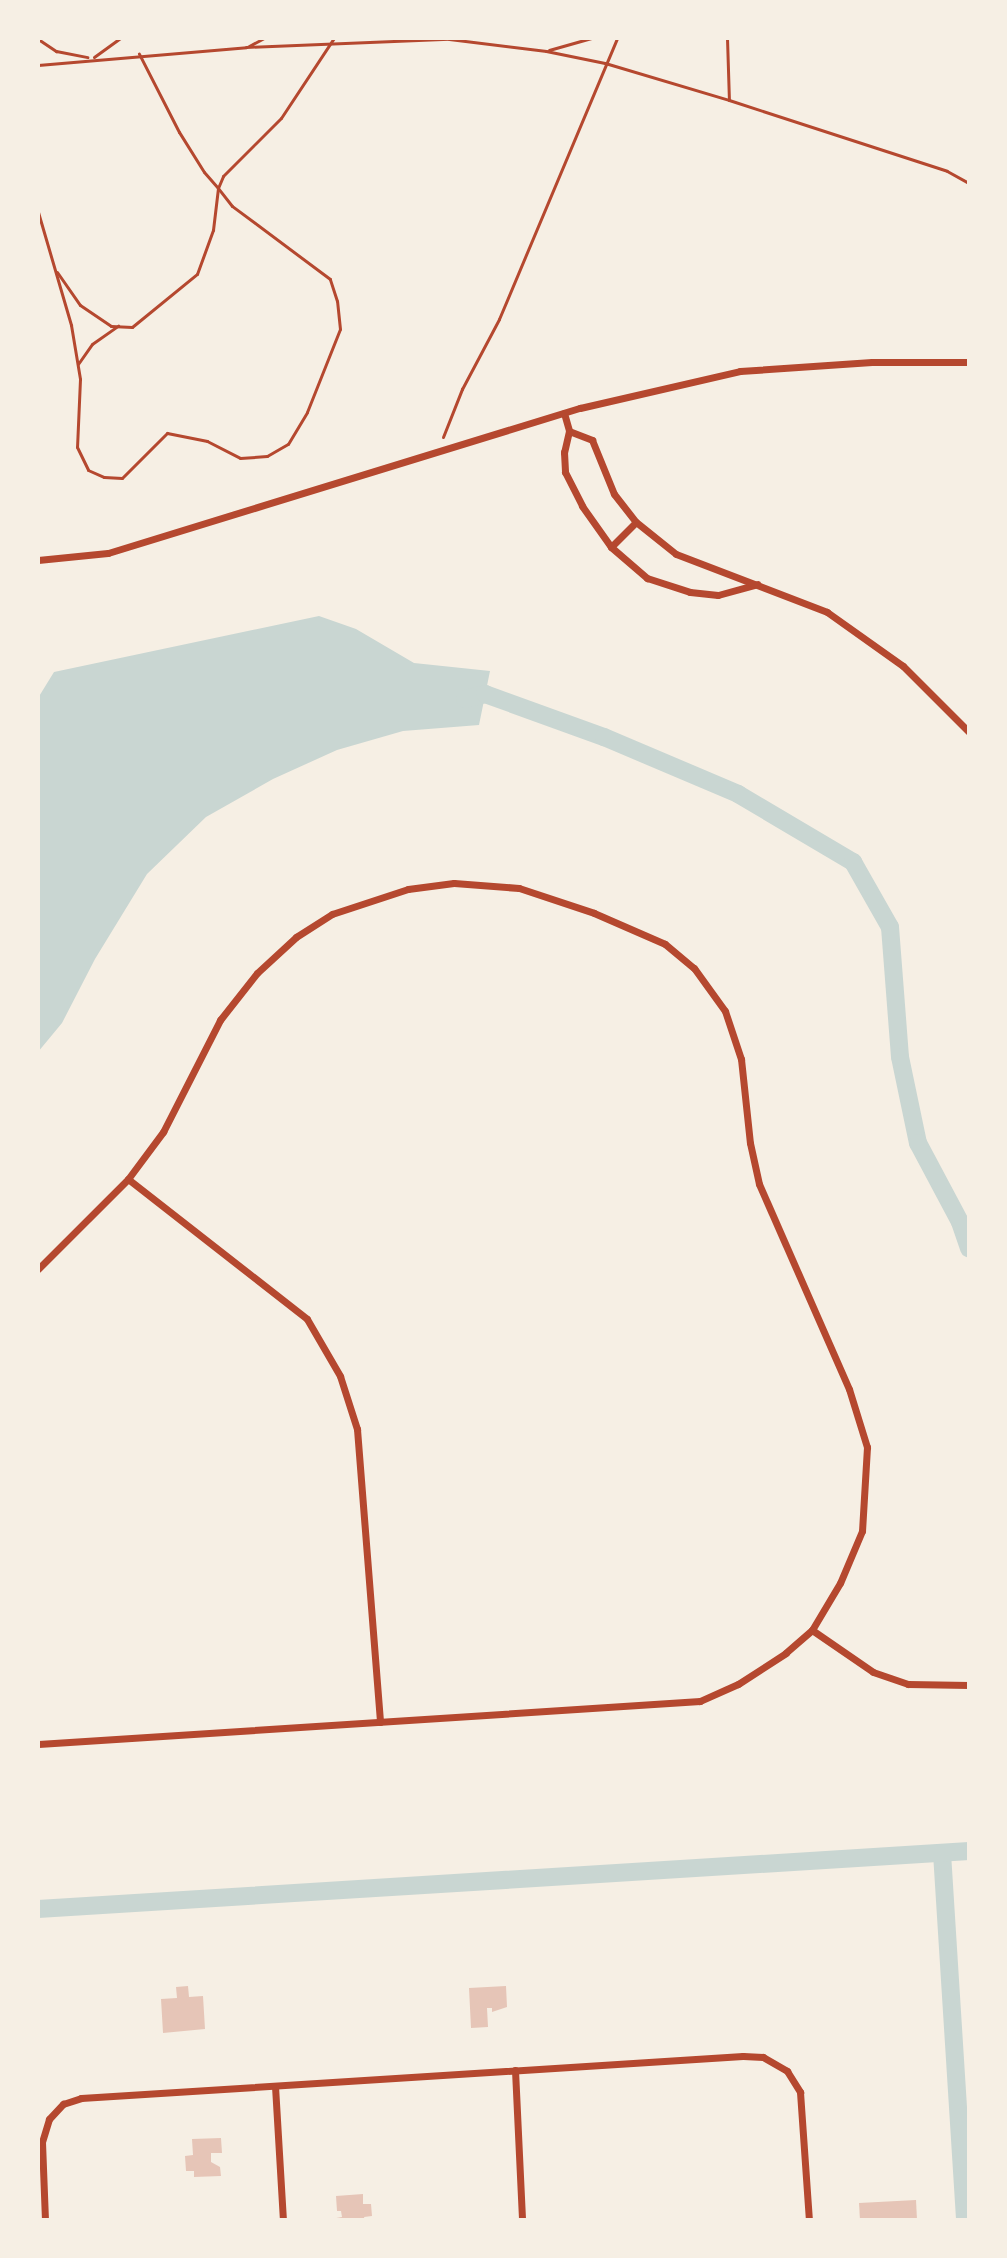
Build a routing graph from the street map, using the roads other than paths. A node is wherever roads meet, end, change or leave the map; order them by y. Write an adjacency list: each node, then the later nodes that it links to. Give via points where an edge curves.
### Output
1 (969, 362): 2 (street, via 740,371)
2 (564, 413): 3 (street); 6 (street, via 108,553)
3 (569, 431): 4 (street, via 592,440 614,494); 5 (street, via 565,472)
4 (636, 522): 5 (street); 7 (street, via 676,554)
5 (611, 547): 7 (street, via 647,578 690,592 718,595)
6 (38, 560)
7 (760, 584): 8 (street, via 856,630 938,697)
8 (969, 732)
9 (128, 1179): 10 (street); 11 (street, via 163,1132 233,1001 296,937 332,914 379,896 434,884 497,886 570,904 665,944 711,989 736,1035 759,1184 849,1389 867,1447 862,1531); 13 (street, via 307,1319 340,1376 357,1429)
10 (38, 1269)
11 (812, 1630): 12 (street, via 873,1672 908,1684); 13 (street, via 750,1676 700,1701)
12 (969, 1685)
13 (380, 1722): 14 (street)
14 (38, 1744)
15 (515, 2070): 16 (street); 19 (street); 20 (street, via 763,2057 787,2071 800,2092)
16 (275, 2086): 17 (street, via 81,2098 63,2104 49,2119 42,2142); 18 (street)
17 (45, 2220)
18 (283, 2220)
19 (522, 2220)
20 (809, 2220)

